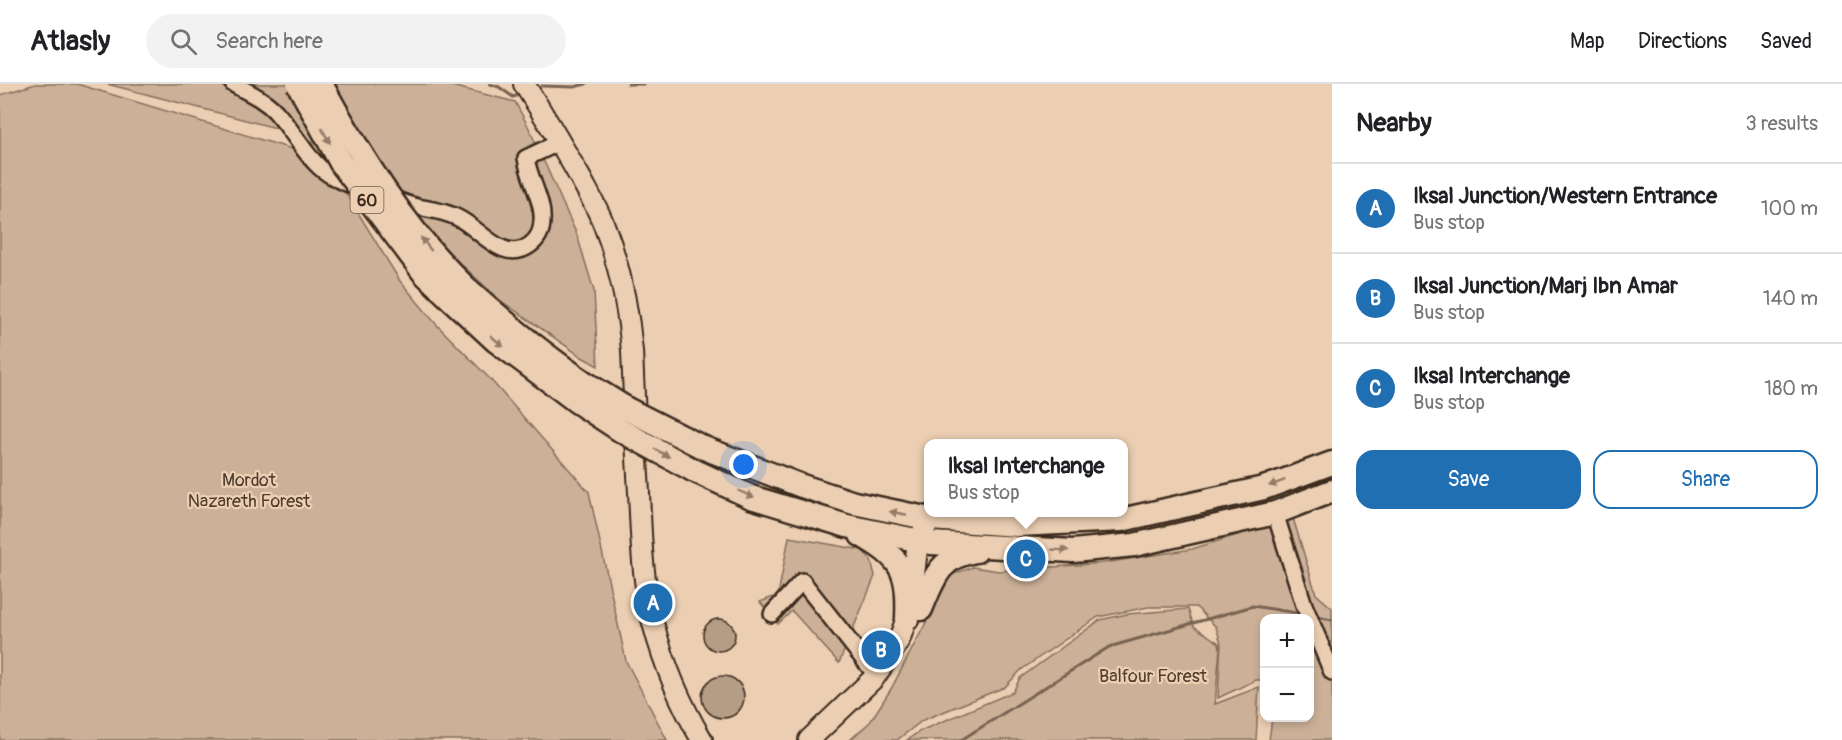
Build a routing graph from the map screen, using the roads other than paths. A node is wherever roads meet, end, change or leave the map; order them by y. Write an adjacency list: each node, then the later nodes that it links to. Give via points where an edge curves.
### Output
1 (233, 84): 5 (street, via 275,111 311,160 340,182 457,217 510,251 533,243 541,229 542,212 526,158)
2 (298, 84): 6 (highway, 60, one-way to 6, bridge, via 341,163 417,265)
3 (321, 84): 6 (highway, 60, one-way to 3, bridge, via 354,144)
4 (524, 84): 5 (main road)
5 (560, 142): 19 (main road, via 603,222 619,268 632,351 646,587 660,649)
6 (460, 294): 7 (highway, 60, via 496,341)
7 (582, 392): 11 (highway, 60, one-way to 7, bridge, via 854,503 799,485 704,448 627,409); 12 (highway, 60, one-way to 12, bridge, via 620,429 693,470 751,497)
8 (1332, 463): 11 (highway, 60, one-way to 11, via 1264,488 1121,520 1017,525)
9 (1332, 491): 10 (highway, 60)
10 (1275, 513): 14 (highway, 60, one-way to 10, via 1073,551 1134,545); 17 (street, via 1304,605)
11 (930, 519): 13 (main road)
12 (847, 526): 13 (highway, 60); 16 (highway, via 894,557 901,567)
13 (925, 542): 14 (highway, 60); 16 (main road, via 914,584)
14 (998, 547): 16 (highway, via 962,553 943,565)
15 (772, 614): 18 (street, via 802,581)
16 (914, 614): 18 (main road); 21 (main road, via 908,646 887,681)
17 (1332, 672)
18 (876, 675): 20 (main road)
19 (702, 740)
20 (809, 740)
21 (829, 740)

